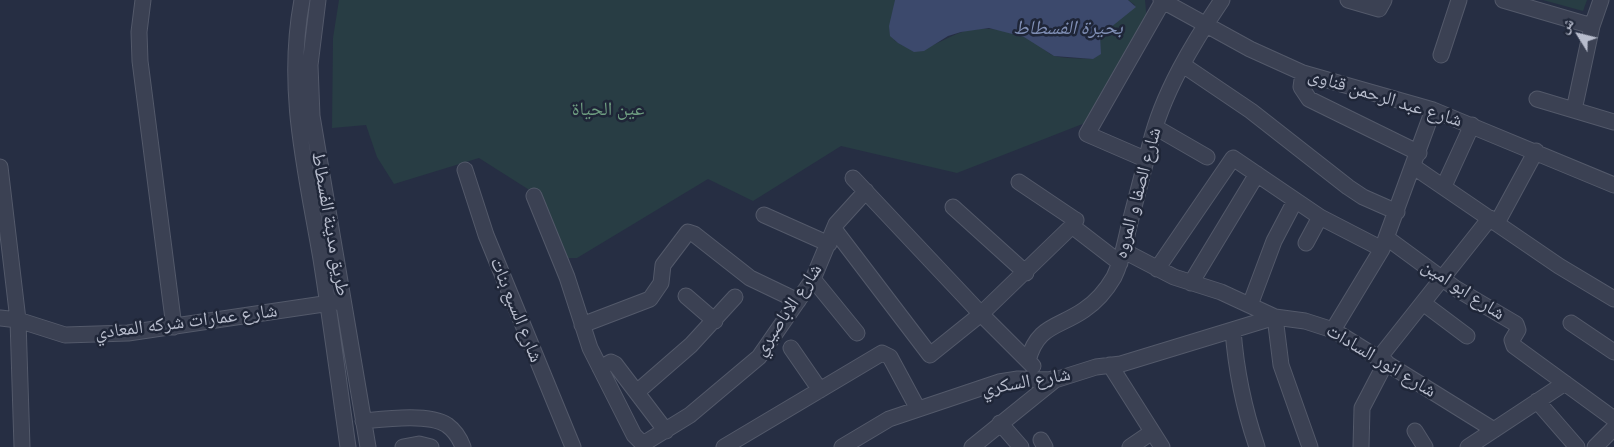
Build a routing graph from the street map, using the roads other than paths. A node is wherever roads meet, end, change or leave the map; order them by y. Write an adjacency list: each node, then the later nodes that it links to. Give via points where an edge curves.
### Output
1 (143, 0): 67 (street, via 138,32 140,61)
2 (302, 0): 58 (street, طريق مدينة الفسطاط, via 295,44 294,93)
3 (318, 0): 55 (street, طريق مدينة الفسطاط, via 310,65 312,116)
4 (1222, 0): 11 (street, شارع الصفا و المروه)
5 (1348, 0): 10 (street)
6 (1459, 0): 13 (street)
7 (1503, 0): 12 (street)
8 (1600, 0): 12 (street)
9 (1162, 1): 11 (street, شارع عبد الرحمن قناوى); 24 (street, via 1087,134)
10 (1381, 5)
11 (1207, 26): 14 (street, شارع الصفا و المروه); 15 (street, شارع عبد الرحمن قناوى)
12 (1592, 26): 18 (street)
13 (1441, 54)
14 (1183, 65): 21 (street, شارع الصفا و المروه); 37 (street, via 1251,111 1348,187)
15 (1302, 73): 17 (street, شارع عبد الرحمن قناوى); 25 (street, via 1301,87 1309,99)
16 (1537, 99): 18 (street)
17 (1434, 110): 20 (street, شارع عبد الرحمن قناوى); 25 (street)
18 (1574, 110): 19 (street)
19 (1614, 122)
20 (1472, 124): 22 (street, شارع عبد الرحمن قناوى); 32 (street)
21 (1155, 127): 23 (street); 24 (street, شارع الصفا و المروه)
22 (1536, 151): 31 (street, شارع عبد الرحمن قناوى); 40 (street)
23 (1207, 157)
24 (1147, 160): 46 (street, شارع الصفا و المروه)
25 (1416, 160): 32 (street); 37 (street)
26 (465, 170): 98 (street, شارع السبع بنات, via 493,253)
27 (1257, 174): 35 (street, شارع ابو امين); 47 (street, شارع ابو امين, via 1233,158); 51 (street)
28 (0, 175): 63 (street)
29 (853, 178): 33 (street)
30 (1019, 182): 41 (street, شارع انور السادات, via 1076,220)
31 (1614, 184)
32 (1444, 186): 40 (street)
33 (866, 191): 42 (street, شارع الاباصيري); 60 (street)
34 (534, 196): 66 (street, via 567,277)
35 (1295, 201): 39 (street, شارع ابو امين); 59 (street, via 1274,241)
36 (953, 207): 48 (street)
37 (1397, 212): 45 (street)
38 (764, 215): 44 (street)
39 (1320, 217): 43 (street); 45 (street, شارع ابو امين)
40 (1493, 220): 49 (street); 54 (street)
41 (1072, 226): 46 (street, شارع انور السادات); 48 (street)
42 (834, 229): 44 (street, شارع الاباصيري); 60 (street, via 930,355)
43 (1306, 243)
44 (829, 244): 50 (street, شارع الاباصيري)
45 (1384, 244): 49 (street, شارع ابو امين); 69 (street)
46 (1122, 257): 47 (street, شارع انور السادات); 75 (street, شارع الصفا و المروه, via 1114,277 1095,301 1042,333)
47 (1157, 268): 51 (street, شارع انور السادات)
48 (1026, 273): 60 (street)
49 (1442, 278): 57 (street); 79 (street, شارع ابو امين, via 1516,324 1518,330 1512,340 1514,346)
50 (813, 279): 56 (street, شارع الاباصيري); 70 (street)
51 (1192, 283): 59 (street, شارع انور السادات)
52 (686, 296): 64 (street)
53 (735, 297): 64 (street)
54 (1614, 300)
55 (344, 301): 58 (street, شارع عمارات شركه المعادي); 85 (street, طريق مدينة الفسطاط)
56 (798, 301): 66 (street, via 750,278 688,232 662,265 661,283 650,300); 90 (street, شارع الاباصيري, via 759,357)
57 (1423, 302): 71 (street); 74 (street)
58 (328, 303): 67 (street, شارع عمارات شركه المعادي); 94 (street, طريق مدينة الفسطاط)
59 (1250, 305): 61 (street, شارع انور السادات)
60 (981, 314): 75 (street)
61 (1275, 317): 68 (street, شارع السكري); 69 (street, شارع انور السادات, via 1305,321); 106 (street, via 1281,365)
62 (0, 318): 63 (street, شارع عمارات شركه المعادي)
63 (18, 320): 67 (street, شارع عمارات شركه المعادي, via 65,335); 93 (street)
64 (715, 321): 81 (street)
65 (1571, 323): 73 (street)
66 (582, 325): 77 (street)
67 (174, 327)
68 (1233, 330): 76 (street, شارع السكري); 105 (street, via 1240,382)
69 (1333, 330): 74 (street, شارع انور السادات)
70 (857, 333)
71 (1467, 336)
72 (791, 348): 80 (street)
73 (1614, 352)
74 (1383, 360): 88 (street, شارع انور السادات); 107 (street, via 1362,408)
75 (1028, 361): 78 (street)
76 (1110, 365): 78 (street, شارع السكري); 91 (street)
77 (600, 368): 81 (street, via 613,362); 90 (street, شارع الاباصيري, via 640,443 648,443)
78 (1055, 380): 83 (street, شارع السكري, via 999,382); 86 (street)
79 (1565, 383): 82 (street); 84 (street, شارع ابو امين)
80 (820, 390): 83 (street, via 882,353 890,357); 99 (street)
81 (636, 392): 90 (street)
82 (1537, 401): 88 (street); 110 (street)
83 (918, 409): 100 (street, شارع السكري, via 889,419)
84 (1614, 419)
85 (363, 421): 95 (street, طريق مدينة الفسطاط); 97 (street, via 400,418 440,422 453,430)
86 (1000, 423): 101 (street); 102 (street)
87 (1614, 428): 111 (street)
88 (1494, 430): 109 (street)
89 (1415, 431): 108 (street)
90 (666, 432)
91 (1152, 432): 103 (street); 104 (street)
92 (408, 446): 96 (street)
93 (22, 447)
94 (348, 447)
95 (368, 447)
96 (431, 447)
97 (463, 447)
98 (573, 447)
99 (724, 447)
100 (842, 447)
101 (972, 447)
102 (1021, 447)
103 (1130, 447)
104 (1162, 447)
105 (1257, 447)
106 (1310, 447)
107 (1360, 447)
108 (1425, 447)
109 (1468, 447)
110 (1577, 447)
111 (1595, 447)

